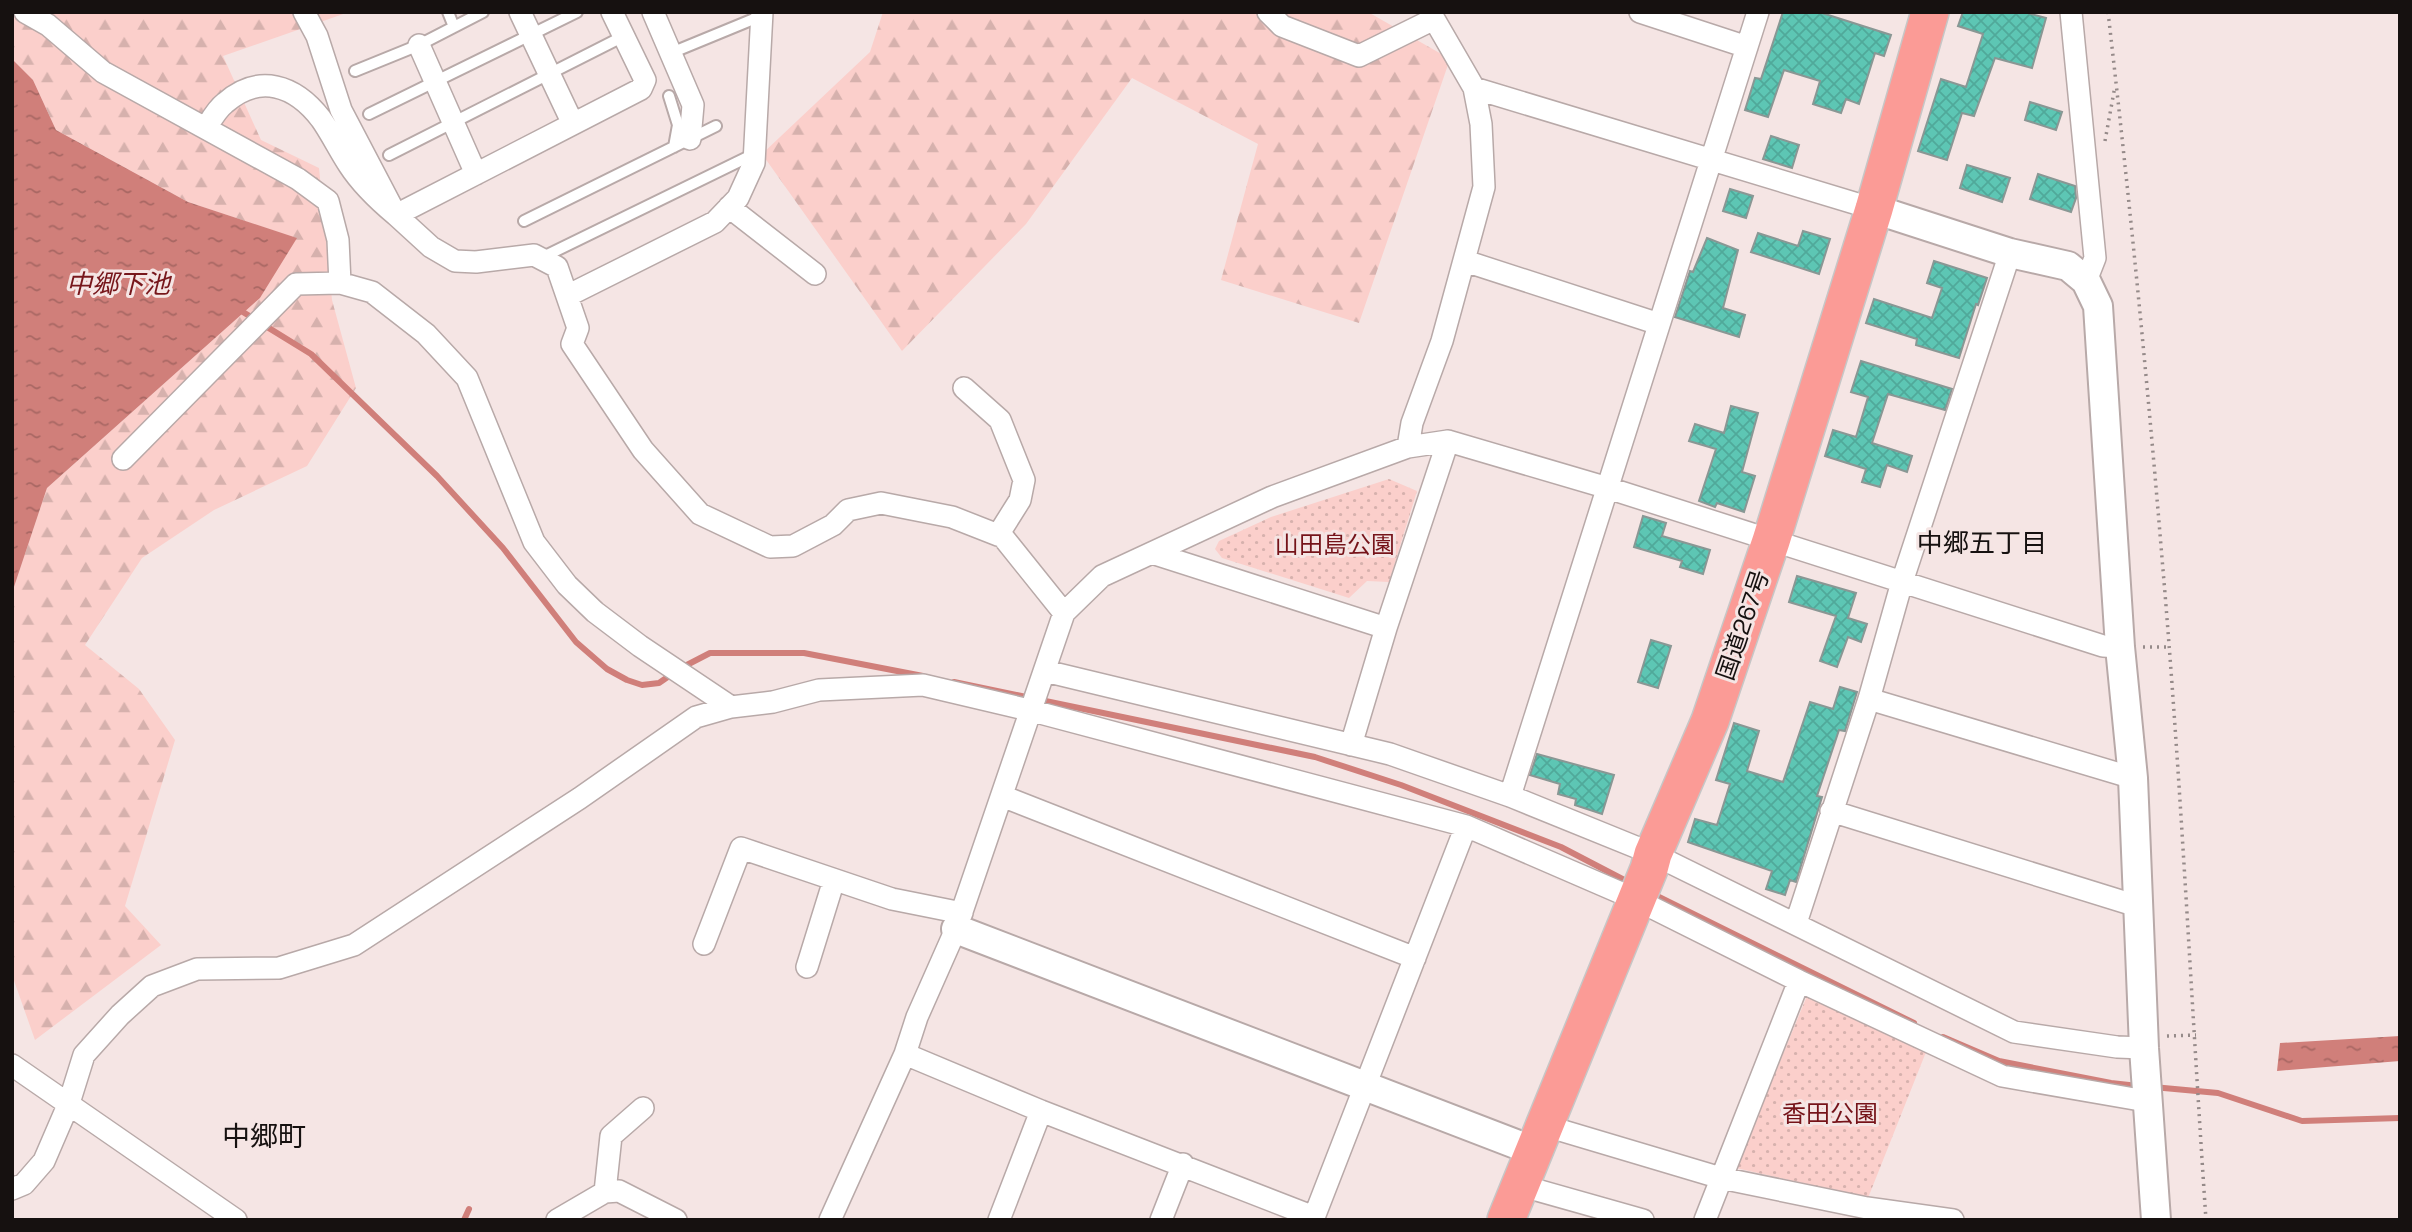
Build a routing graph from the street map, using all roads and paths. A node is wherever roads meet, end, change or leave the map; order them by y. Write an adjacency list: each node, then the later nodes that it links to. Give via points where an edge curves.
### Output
1 (25, 12): 32 (street, via 103,72)
2 (304, 12): 40 (street, via 317,36 341,110)
3 (448, 12): 17 (lane)
4 (483, 12): 17 (lane)
5 (520, 12): 18 (street)
6 (578, 12): 18 (lane)
7 (612, 12): 19 (street)
8 (653, 12): 22 (street)
9 (1268, 12): 16 (street, via 1282,26 1359,56)
10 (1640, 12): 21 (street)
11 (1758, 12): 21 (street)
12 (1930, 12): 39 (highway, 国道267号)
13 (2071, 12): 46 (street, via 2095,258)
14 (2108, 12): 81 (path, via 2163,560)
15 (761, 14): 22 (lane); 34 (street)
16 (1432, 15): 26 (street)
17 (454, 27): 20 (lane)
18 (531, 35): 24 (street); 25 (lane)
19 (624, 36): 24 (lane); 30 (street, via 645,80 642,89)
20 (419, 45): 23 (lane); 25 (street)
21 (1747, 47): 36 (street)
22 (671, 53): 33 (street, via 693,106)
23 (355, 71)
24 (549, 74): 29 (lane); 30 (street)
25 (435, 81): 28 (lane); 29 (street)
26 (1474, 88): 36 (street); 44 (street, via 1484,187)
27 (669, 96): 33 (lane)
28 (369, 114)
29 (454, 123): 35 (lane); 37 (street)
30 (573, 124): 37 (street)
31 (716, 126): 33 (lane)
32 (206, 128): 40 (street, via 223,103 247,88 268,85 287,89 320,118 372,196); 47 (street, via 328,201 338,240)
33 (682, 143): 41 (lane)
34 (754, 154): 38 (street, via 738,198); 43 (lane)
35 (389, 156)
36 (1711, 160): 39 (street); 49 (street)
37 (476, 174): 40 (street)
38 (729, 207): 45 (street); 48 (street, via 715,222)
39 (1874, 209): 42 (street); 56 (highway, 国道267号)
40 (396, 215): 43 (street, via 431,247 456,261)
41 (524, 221)
42 (2010, 253): 46 (street, via 2068,267); 58 (street)
43 (541, 258): 48 (street, via 557,267)
44 (1465, 261): 49 (street); 52 (street)
45 (815, 274)
46 (2086, 281): 61 (street, via 2098,306)
47 (340, 283): 53 (street, via 296,284); 64 (street, via 372,292 426,334 467,378 534,542 567,585 640,646)
48 (567, 296): 55 (street, via 578,328 572,344 643,450 700,514 770,547 793,546 833,525 848,510 881,503 953,517)
49 (1659, 324): 54 (street)
50 (964, 388): 55 (street, via 1000,420 1024,480 1020,500)
51 (1448, 441): 52 (street); 54 (street); 60 (street)
52 (1408, 447): 57 (street, via 1272,497)
53 (122, 459)
54 (1608, 488): 56 (street); 69 (street)
55 (998, 535): 59 (street)
56 (1771, 541): 58 (street); 72 (highway, 国道267号, via 1710,721)
57 (1152, 553): 59 (street, via 1102,576); 60 (street)
58 (1902, 582): 61 (street, via 2103,646); 63 (street)
59 (1065, 613): 62 (street)
60 (1386, 628): 66 (street)
61 (2120, 647): 67 (street)
62 (1042, 678): 65 (street); 66 (street)
63 (1869, 699): 67 (street); 70 (street)
64 (731, 707): 65 (street, via 819,690 923,685); 87 (street, via 696,717 354,945 279,968 197,969 152,986 84,1055)
65 (1030, 710): 68 (street); 71 (street)
66 (1352, 745): 69 (street)
67 (2133, 778): 74 (street)
68 (1002, 796): 75 (street); 78 (street)
69 (1510, 796): 72 (street)
70 (1831, 811): 74 (street); 76 (street)
71 (1466, 826): 72 (street); 78 (street)
72 (1644, 879): 76 (street); 80 (street); 90 (highway, 国道267号)
73 (834, 880): 75 (street); 77 (street, via 741,848); 79 (street)
74 (2137, 906): 82 (street)
75 (959, 921): 83 (street); 85 (street)
76 (1796, 923): 82 (street, via 2014,1032 2117,1047)
77 (704, 944)
78 (1415, 958): 85 (street)
79 (807, 967)
80 (1799, 981): 86 (street, via 2002,1076); 92 (street)
81 (2196, 1035): 82 (path); 108 (path)
82 (2144, 1042): 86 (street)
83 (905, 1054): 89 (street); 100 (street)
84 (12, 1065): 87 (street)
85 (1364, 1087): 90 (street); 96 (street)
86 (2146, 1101): 107 (street)
87 (69, 1103): 94 (street, via 44,1161 24,1184); 97 (street)
88 (643, 1108): 95 (street, via 611,1136)
89 (1041, 1111): 91 (street); 101 (street)
90 (1538, 1138): 92 (street); 93 (highway, 国道267号)
91 (1183, 1164): 96 (street); 102 (street)
92 (1721, 1178): 105 (street); 106 (street, via 1867,1208)
93 (1520, 1185): 103 (highway, 国道267号); 104 (street)
94 (12, 1189)
95 (605, 1192): 98 (street); 99 (street, via 619,1191)
96 (1314, 1218)
97 (236, 1220)
98 (557, 1220)
99 (676, 1220)
100 (830, 1220)
101 (999, 1220)
102 (1161, 1220)
103 (1506, 1220)
104 (1643, 1220)
105 (1705, 1220)
106 (1953, 1220)
107 (2155, 1220)
108 (2206, 1220)

